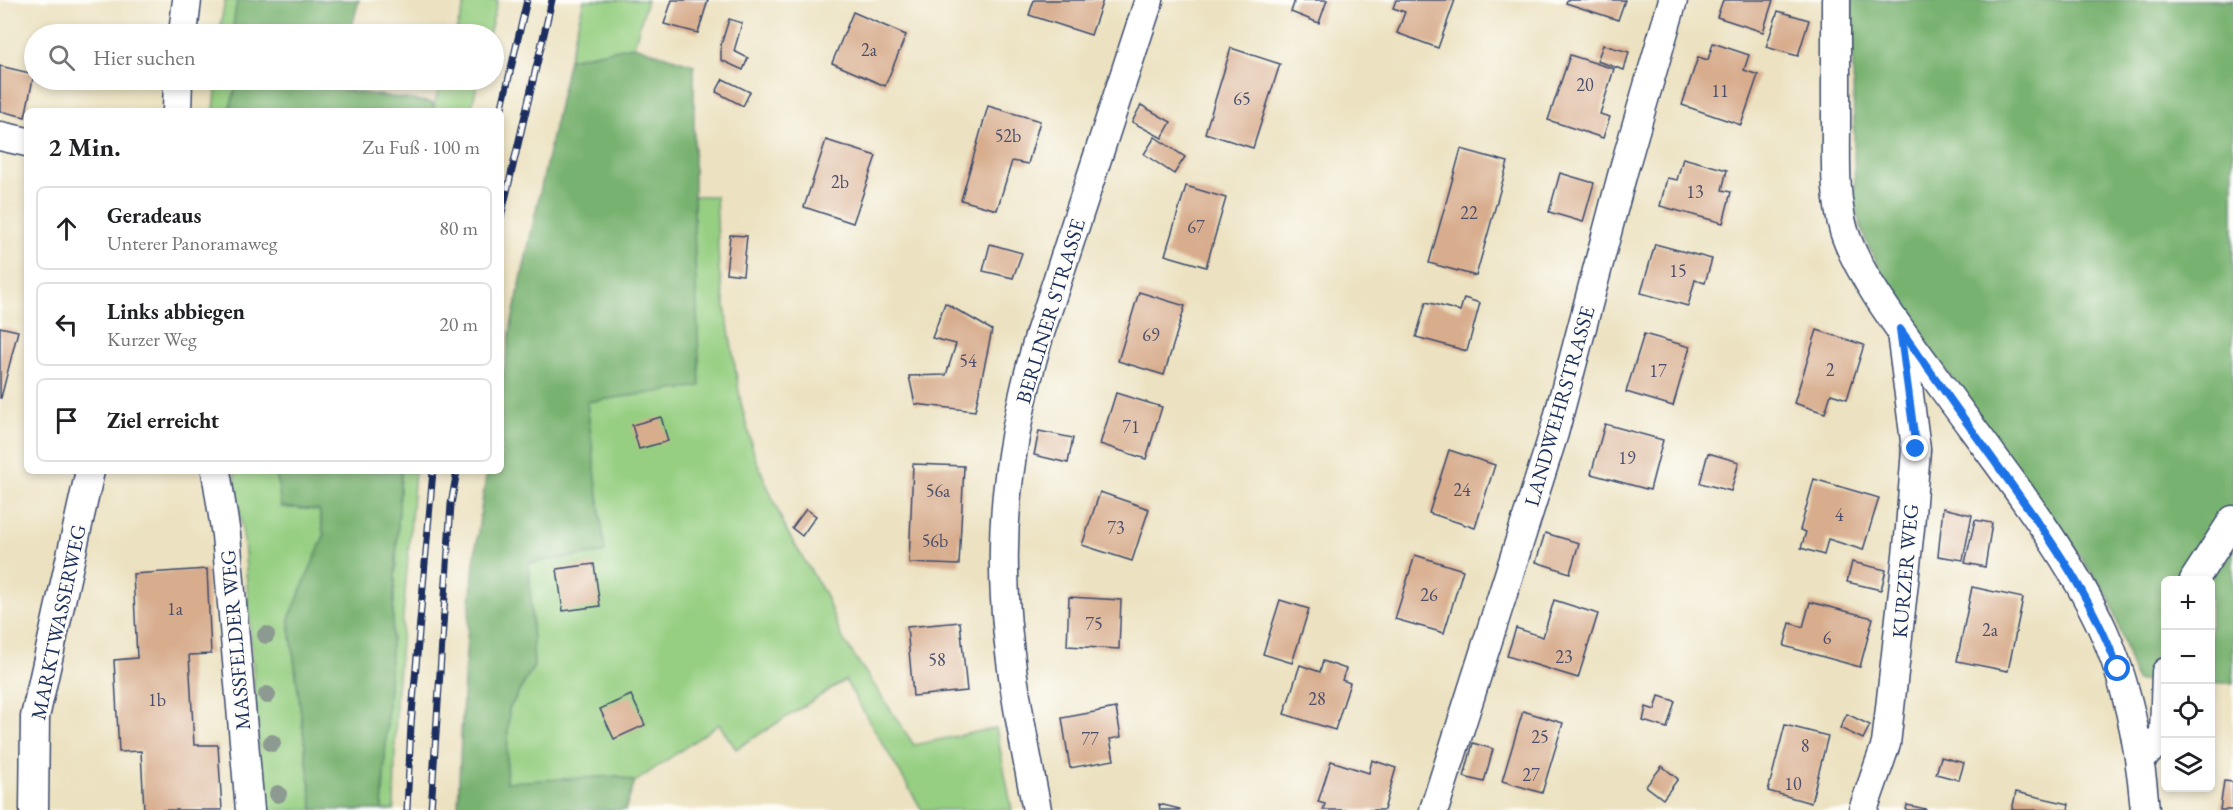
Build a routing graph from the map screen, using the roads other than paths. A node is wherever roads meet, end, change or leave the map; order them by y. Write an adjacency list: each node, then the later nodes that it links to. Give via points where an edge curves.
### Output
1 (187, 0): 5 (street)
2 (1149, 0): 19 (street, BERLINER STRASSE, via 1038,336 1014,439 1004,570 1015,680)
3 (1673, 0): 20 (street, LANDWEHRSTRASSE, via 1554,433)
4 (1836, 0): 10 (street, via 1837,197 1844,231 1859,263)
5 (184, 24)
6 (178, 90): 7 (street)
7 (177, 108)
8 (0, 136): 9 (street)
9 (24, 141)
10 (1900, 329): 16 (street, via 2082,589 2118,669); 21 (street, KURZER WEG, via 1916,460 1888,733)
11 (89, 474): 17 (street, MARKTWASSERWEG, via 35,717)
12 (216, 474): 18 (street, MASSFELDER WEG, via 226,535)
13 (2233, 520): 14 (street)
14 (2197, 576)
15 (2166, 684): 16 (street, via 2164,734)
16 (2141, 760): 22 (street)
17 (34, 810)
18 (250, 810)
19 (1037, 810)
20 (1434, 810)
21 (1863, 810)
22 (2145, 810)

